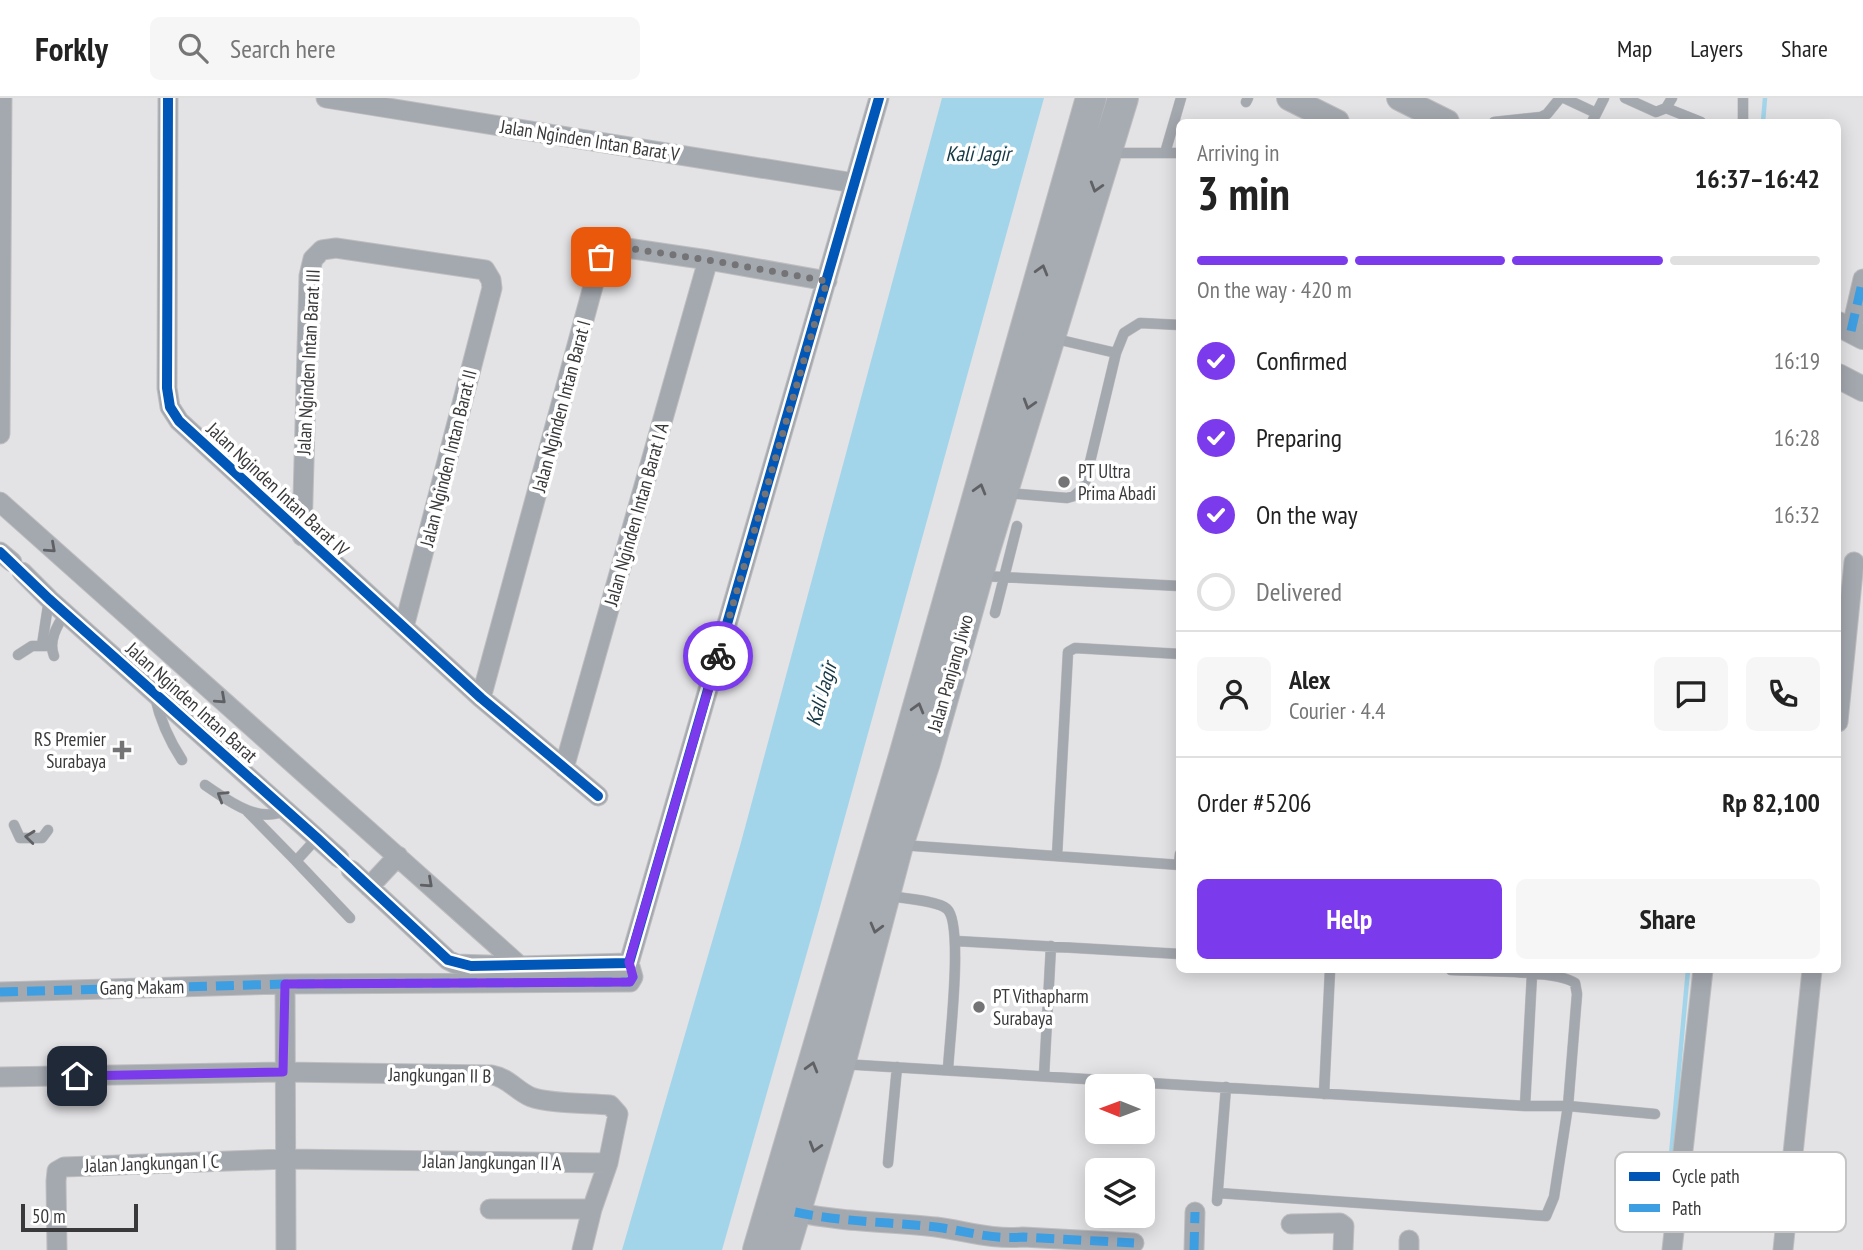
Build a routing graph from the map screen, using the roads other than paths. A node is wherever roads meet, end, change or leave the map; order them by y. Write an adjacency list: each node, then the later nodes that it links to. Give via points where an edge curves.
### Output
1 (2, 98): 35 (street)
2 (168, 98): 39 (street, Jalan Nginden Intan Barat IV, via 170,407 179,421)
3 (326, 98): 24 (street, Jalan Nginden Intan Barat V)
4 (878, 98): 24 (street)
5 (1091, 98): 54 (main road, Jalan Panjang Jiwo, one-way to 5)
6 (1123, 98): 21 (main road, Jalan Panjang Jiwo)
7 (1181, 98): 22 (lane)
8 (1289, 98): 16 (street)
9 (1399, 98): 17 (street)
10 (1562, 98): 15 (lane); 18 (lane, via 1547,114)
11 (1604, 98): 15 (lane)
12 (1625, 98): 14 (lane, via 1656,112)
13 (1744, 98): 20 (lane)
14 (1669, 103): 19 (lane)
15 (1594, 118)
16 (1331, 119)
17 (1441, 119)
18 (1522, 119)
19 (1696, 119)
20 (1743, 119)
21 (1106, 153): 22 (lane); 31 (main road, Jalan Panjang Jiwo, one-way to 31)
22 (1165, 153): 23 (lane)
23 (1176, 153)
24 (853, 183): 27 (street)
25 (708, 260): 27 (street, Jalan Nginden Intan Barat I); 53 (street, Jalan Nginden Intan Barat I, via 620,247 601,257); 56 (street, Jalan Nginden Intan Barat I A)
26 (1863, 279): 30 (street)
27 (827, 281): 76 (street)
28 (492, 288): 39 (street, Jalan Nginden Intan Barat III, via 483,269 336,248 322,250 313,259); 47 (street, Jalan Nginden Intan Barat II)
29 (1176, 326): 32 (lane, via 1140,323 1124,333)
30 (1851, 331)
31 (1050, 337): 32 (lane); 36 (main road, Jalan Panjang Jiwo, one-way to 36)
32 (1116, 353): 36 (lane, via 1080,492 1067,498)
33 (1841, 378): 34 (street)
34 (1863, 389)
35 (0, 434)
36 (1002, 492): 42 (main road, Jalan Panjang Jiwo)
37 (0, 502): 66 (street, Jalan Nginden Intan Barat, one-way to 66)
38 (1017, 526): 42 (lane)
39 (302, 536): 47 (street, Jalan Nginden Intan Barat IV)
40 (1852, 561): 51 (street)
41 (11, 562): 44 (street, Jalan Nginden Intan Barat)
42 (991, 576): 43 (lane); 46 (lane); 54 (main road, Jalan Panjang Jiwo)
43 (1176, 586)
44 (49, 599): 45 (street, Jalan Nginden Intan Barat); 48 (lane)
45 (65, 612): 48 (lane); 52 (street, Jalan Nginden Intan Barat)
46 (995, 613)
47 (404, 627): 53 (street, Jalan Nginden Intan Barat IV)
48 (49, 650): 50 (lane, via 25,649)
49 (1176, 654): 67 (lane, via 1075,648 1068,652)
50 (18, 655)
51 (1841, 688)
52 (154, 692): 55 (lane, via 158,714); 61 (street, Jalan Nginden Intan Barat)
53 (481, 698): 56 (street, Jalan Nginden Intan Barat IV)
54 (915, 759): 59 (main road, Jalan Panjang Jiwo)
55 (182, 760)
56 (564, 768): 58 (street, Jalan Nginden Intan Barat IV)
57 (205, 785): 60 (lane, one-way to 57)
58 (598, 796)
59 (903, 796): 65 (main road, Jalan Panjang Jiwo); 112 (main road, Jalan Panjang Jiwo, one-way to 59)
60 (246, 810): 61 (lane, via 272,815); 68 (lane)
61 (285, 810): 64 (street, Jalan Nginden Intan Barat)
62 (14, 825): 63 (lane, one-way to 62, via 42,838 20,838)
63 (48, 830)
64 (317, 838): 68 (lane); 70 (street, Jalan Nginden Intan Barat)
65 (898, 845): 67 (lane); 71 (main road, Jalan Panjang Jiwo)
66 (398, 856): 70 (street); 77 (street, Jalan Nginden Intan Barat, one-way to 77)
67 (1057, 856): 69 (lane)
68 (296, 861): 72 (lane)
69 (1176, 864)
70 (369, 887): 77 (street, Jalan Nginden Intan Barat, via 448,960)
71 (885, 895): 73 (lane, via 947,909); 85 (main road, Jalan Panjang Jiwo, one-way to 85)
72 (350, 918)
73 (957, 941): 74 (lane); 87 (lane)
74 (1051, 946): 75 (lane); 89 (lane)
75 (1176, 954)
76 (629, 962): 77 (street); 83 (street, via 630,982)
77 (520, 966)
78 (1330, 973): 92 (lane)
79 (1512, 973): 82 (lane)
80 (1703, 973): 96 (street)
81 (1812, 973): 97 (street)
82 (1532, 974): 93 (lane); 94 (lane, via 1575,983)
83 (285, 984): 84 (street, Gang Makam); 88 (street)
84 (0, 992)
85 (840, 1064): 86 (lane); 103 (main road, Jalan Panjang Jiwo, one-way to 103)
86 (897, 1067): 87 (lane); 100 (lane)
87 (948, 1070): 89 (lane)
88 (283, 1072): 90 (street); 98 (street); 99 (street, Jangkungan II B, via 492,1075 539,1099 610,1105 618,1114)
89 (1044, 1076): 91 (lane)
90 (0, 1077)
91 (1226, 1087): 92 (lane); 94 (lane, via 1217,1197 1546,1216 1554,1197)
92 (1324, 1094): 93 (lane)
93 (1525, 1106): 94 (lane)
94 (1568, 1106): 95 (lane)
95 (1655, 1114)
96 (1683, 1152)
97 (1793, 1152)
98 (285, 1159): 99 (street, Jalan Jangkungan II A); 109 (street, Jalan Jangkungan I C, via 60,1168 56,1181); 110 (street)
99 (608, 1163): 102 (street)
100 (888, 1163)
101 (490, 1209): 102 (street)
102 (592, 1209): 111 (street)
103 (795, 1212): 108 (street, via 1007,1239); 113 (main road, Jalan Panjang Jiwo)
104 (1195, 1212): 114 (street)
105 (1291, 1224): 115 (street, via 1340,1223 1344,1226)
106 (1674, 1232): 116 (street)
107 (1785, 1232): 117 (street)
108 (1134, 1242)
109 (57, 1250)
110 (286, 1250)
111 (582, 1250)
112 (758, 1250)
113 (784, 1250)
114 (1194, 1250)
115 (1343, 1250)
116 (1672, 1250)
117 (1783, 1250)

